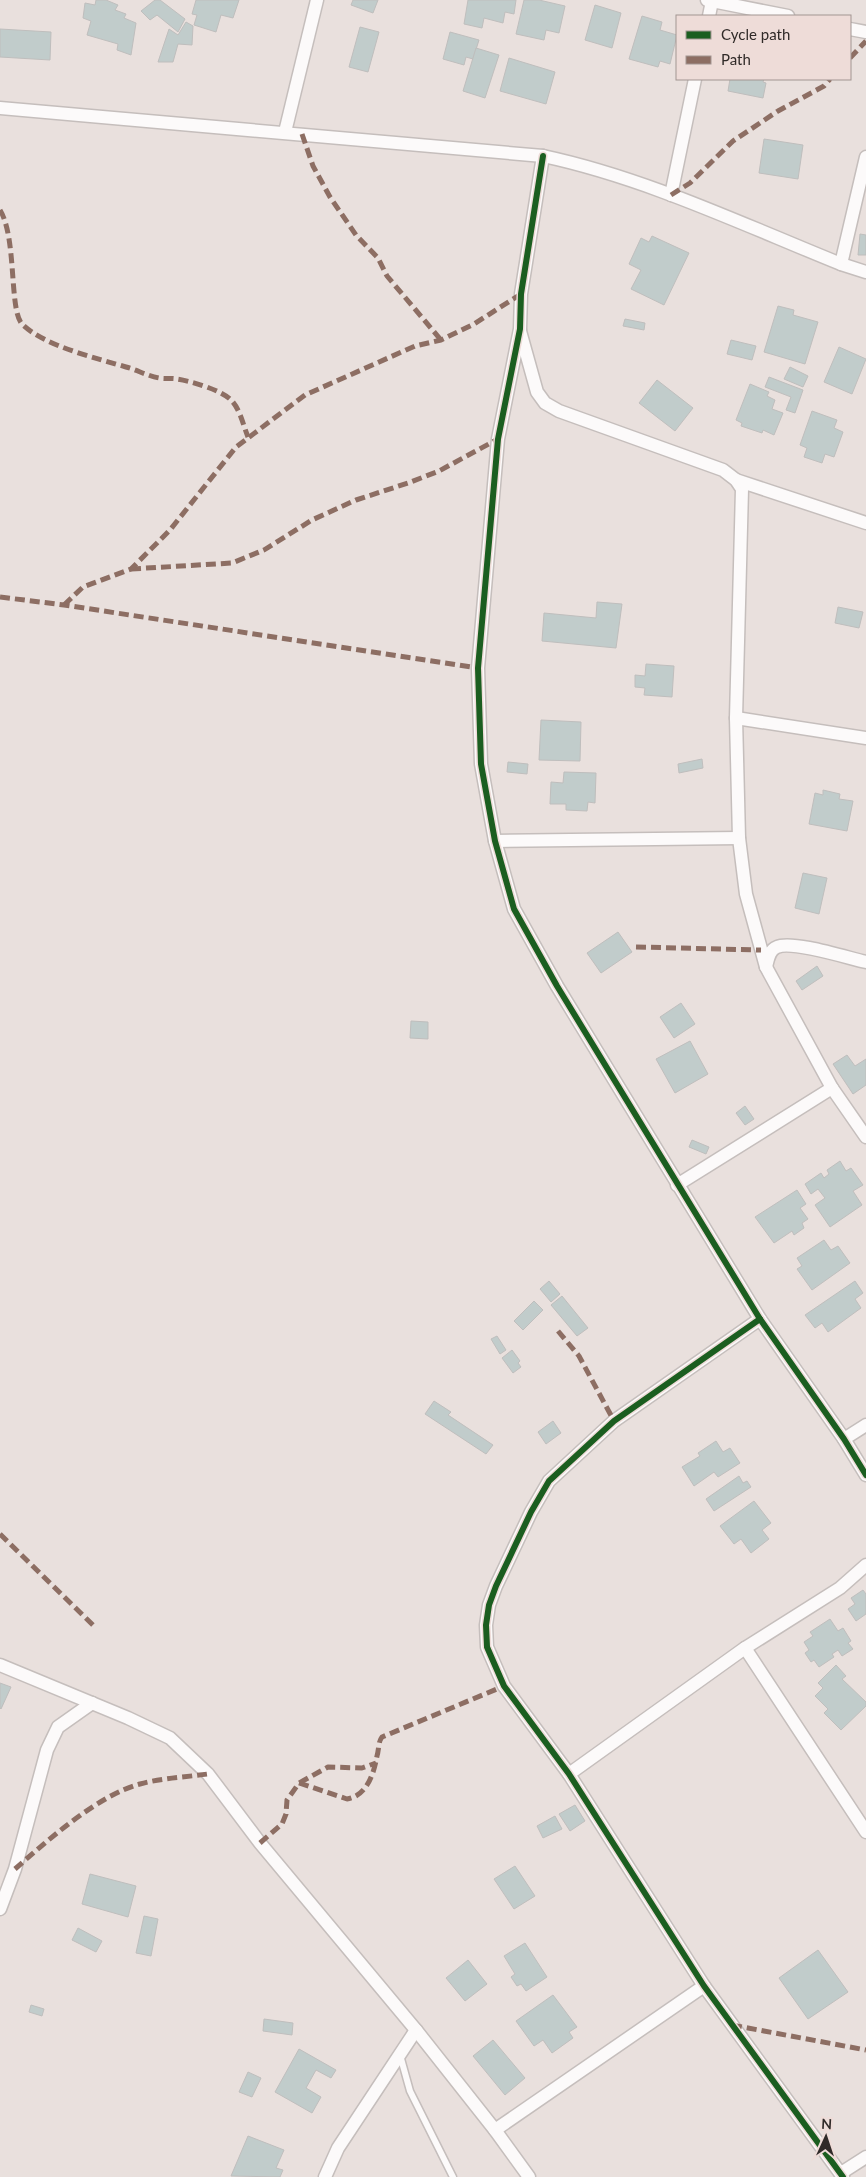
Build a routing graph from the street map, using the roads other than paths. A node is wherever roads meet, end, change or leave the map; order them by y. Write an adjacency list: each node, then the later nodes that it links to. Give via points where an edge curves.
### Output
1 (317, 0): 9 (street)
2 (710, 0): 3 (street); 4 (street)
3 (709, 15)
4 (783, 15)
5 (851, 28): 6 (street)
6 (866, 32)
7 (695, 80): 12 (street)
8 (2, 111): 9 (street)
9 (285, 132): 10 (street)
10 (543, 156): 12 (street, via 587,166); 15 (street, via 521,294)
11 (866, 157): 13 (street)
12 (671, 195): 13 (street)
13 (841, 264): 14 (street)
14 (866, 272)
15 (520, 329): 16 (street, via 537,392 545,403 559,412 723,470); 21 (street, via 498,439 478,668 481,764)
16 (736, 480): 17 (street); 18 (street, via 742,489)
17 (866, 523)
18 (736, 718): 19 (street); 20 (street)
19 (866, 738)
20 (739, 838): 21 (street); 23 (street, via 746,894)
21 (494, 841): 26 (street, via 514,909)
22 (866, 962): 23 (street, via 784,945 770,953)
23 (766, 967): 24 (street)
24 (832, 1088): 25 (street); 26 (street)
25 (866, 1136)
26 (677, 1185): 27 (street)
27 (760, 1319): 29 (street); 35 (street, via 614,1421 549,1481 530,1512 496,1586 486,1625 494,1665 504,1686)
28 (866, 1425): 29 (street)
29 (844, 1439): 30 (street)
30 (866, 1475)
31 (866, 1565): 32 (street, via 840,1588)
32 (745, 1648): 35 (street); 36 (street)
33 (0, 1665): 34 (street)
34 (92, 1703): 37 (street, via 58,1727 47,1750 15,1869); 39 (street, via 170,1738 208,1774 260,1843)
35 (569, 1774): 38 (street)
36 (866, 1832)
37 (0, 1909)
38 (704, 1986): 41 (street); 43 (street)
39 (416, 2030): 40 (street); 41 (street)
40 (400, 2054): 44 (street, via 338,2148); 45 (lane, via 410,2092)
41 (495, 2130): 46 (street)
42 (866, 2157): 43 (street)
43 (842, 2175)
44 (325, 2177)
45 (453, 2177)
46 (529, 2177)

